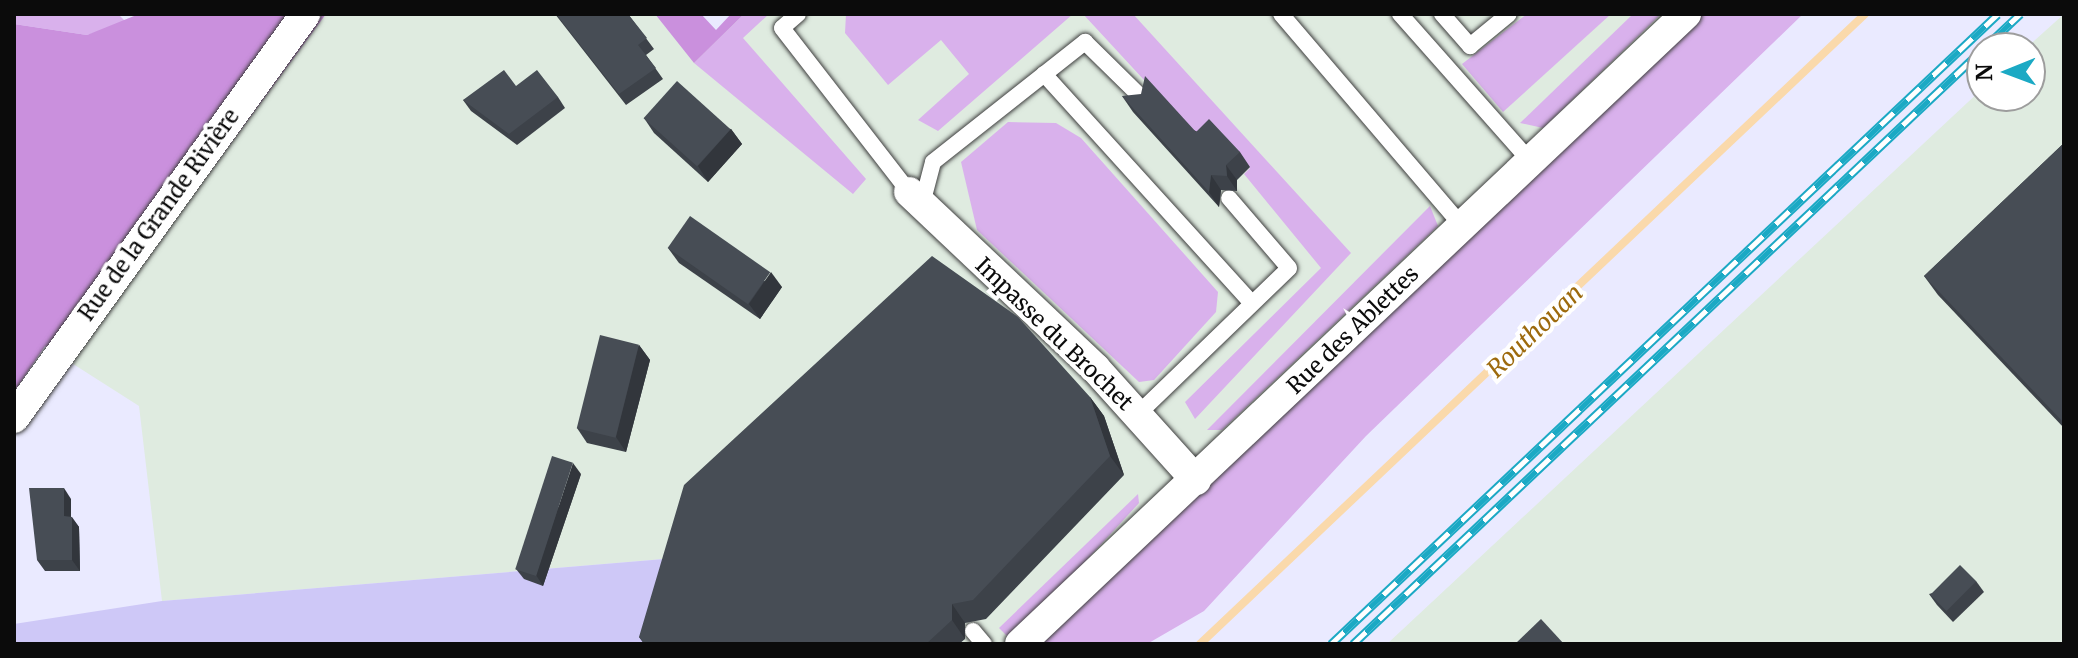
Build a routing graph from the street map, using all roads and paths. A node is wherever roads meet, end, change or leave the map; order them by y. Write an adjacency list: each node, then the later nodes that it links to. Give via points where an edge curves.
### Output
1 (305, 14): 16 (street, Rue de la Grande Rivière)
2 (798, 14): 11 (lane, via 782,28)
3 (1281, 14): 13 (lane)
4 (1400, 14): 10 (lane)
5 (1442, 14): 6 (lane, via 1470,46)
6 (1509, 14)
7 (1686, 14): 10 (street, Rue des Ablettes)
8 (1044, 74): 9 (lane, via 1085,42); 11 (lane, via 933,162); 14 (lane)
9 (1145, 101)
10 (1530, 161): 13 (street, Rue des Ablettes)
11 (915, 198): 15 (street, Impasse du Brochet)
12 (1229, 198): 14 (lane, via 1289,268)
13 (1462, 226): 17 (street, Rue des Ablettes)
14 (1252, 303): 15 (lane)
15 (1137, 415): 17 (street, Impasse du Brochet)
16 (14, 418)
17 (1196, 480): 18 (street, Rue des Ablettes)
18 (1020, 644)

